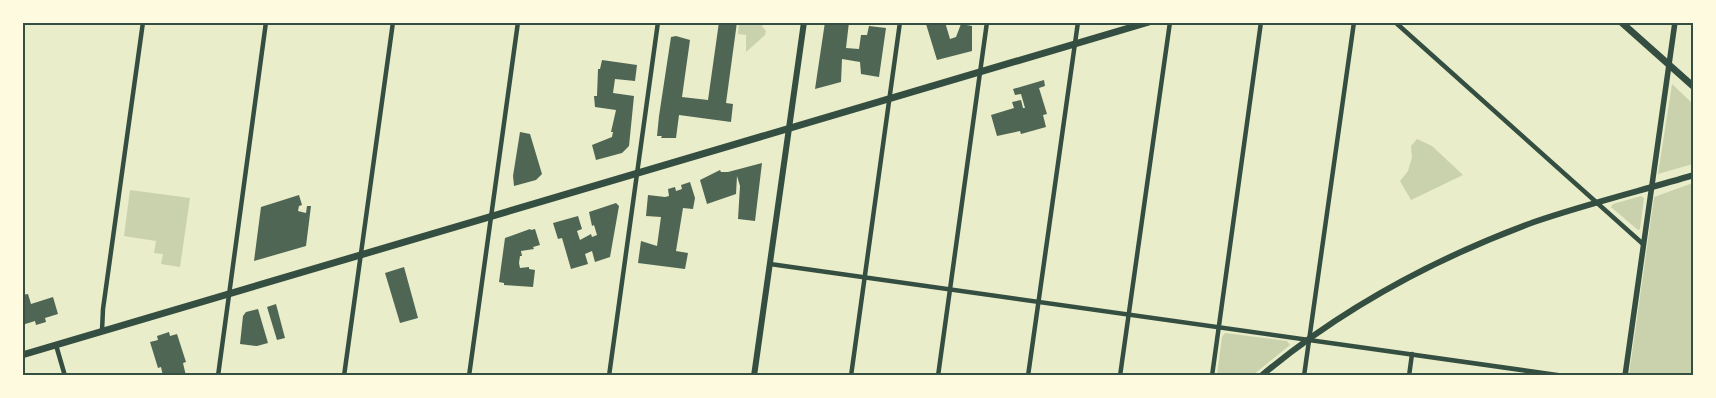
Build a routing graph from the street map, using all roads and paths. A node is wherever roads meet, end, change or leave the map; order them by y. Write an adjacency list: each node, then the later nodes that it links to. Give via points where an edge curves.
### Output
1 (143, 22): 37 (street)
2 (266, 22): 33 (street)
3 (394, 22): 29 (street)
4 (518, 22): 27 (street)
5 (658, 22): 23 (street)
6 (804, 22): 22 (main road)
7 (900, 22): 21 (street)
8 (987, 22): 19 (street)
9 (1078, 22): 17 (street)
10 (1149, 22): 17 (main road)
11 (1170, 22): 35 (street)
12 (1261, 22): 36 (street)
13 (1354, 22): 38 (street)
14 (1395, 22): 26 (street)
15 (1621, 22): 18 (main road)
16 (1675, 22): 18 (street)
17 (1075, 44): 19 (main road); 34 (street)
18 (1668, 65): 20 (main road); 25 (street)
19 (980, 72): 21 (main road); 32 (street)
20 (1694, 87)
21 (890, 99): 22 (main road); 31 (street)
22 (789, 128): 23 (main road); 30 (main road)
23 (637, 173): 27 (main road); 47 (street)
24 (1694, 175): 25 (main road)
25 (1651, 188): 26 (main road); 28 (street)
26 (1598, 203): 28 (street); 38 (main road, via 1535,222 1440,262 1372,298)
27 (491, 217): 29 (main road); 46 (street)
28 (1644, 244): 59 (street)
29 (361, 255): 33 (main road); 45 (street)
30 (770, 264): 31 (street); 48 (main road)
31 (865, 277): 32 (street); 49 (street)
32 (950, 289): 34 (street); 50 (street)
33 (229, 294): 37 (main road); 44 (street)
34 (1038, 301): 35 (street); 51 (street)
35 (1128, 314): 36 (street); 52 (street)
36 (1219, 327): 38 (street); 53 (street)
37 (102, 331): 39 (main road)
38 (1310, 339): 41 (street); 54 (main road); 55 (street)
39 (56, 345): 40 (main road); 43 (street)
40 (22, 354)
41 (1412, 354): 42 (street); 56 (street)
42 (1516, 369): 57 (street); 58 (street)
43 (65, 376)
44 (218, 376)
45 (344, 376)
46 (469, 376)
47 (609, 376)
48 (754, 376)
49 (851, 376)
50 (938, 376)
51 (1028, 376)
52 (1120, 376)
53 (1212, 376)
54 (1261, 376)
55 (1304, 376)
56 (1409, 376)
57 (1514, 376)
58 (1564, 376)
59 (1625, 376)

